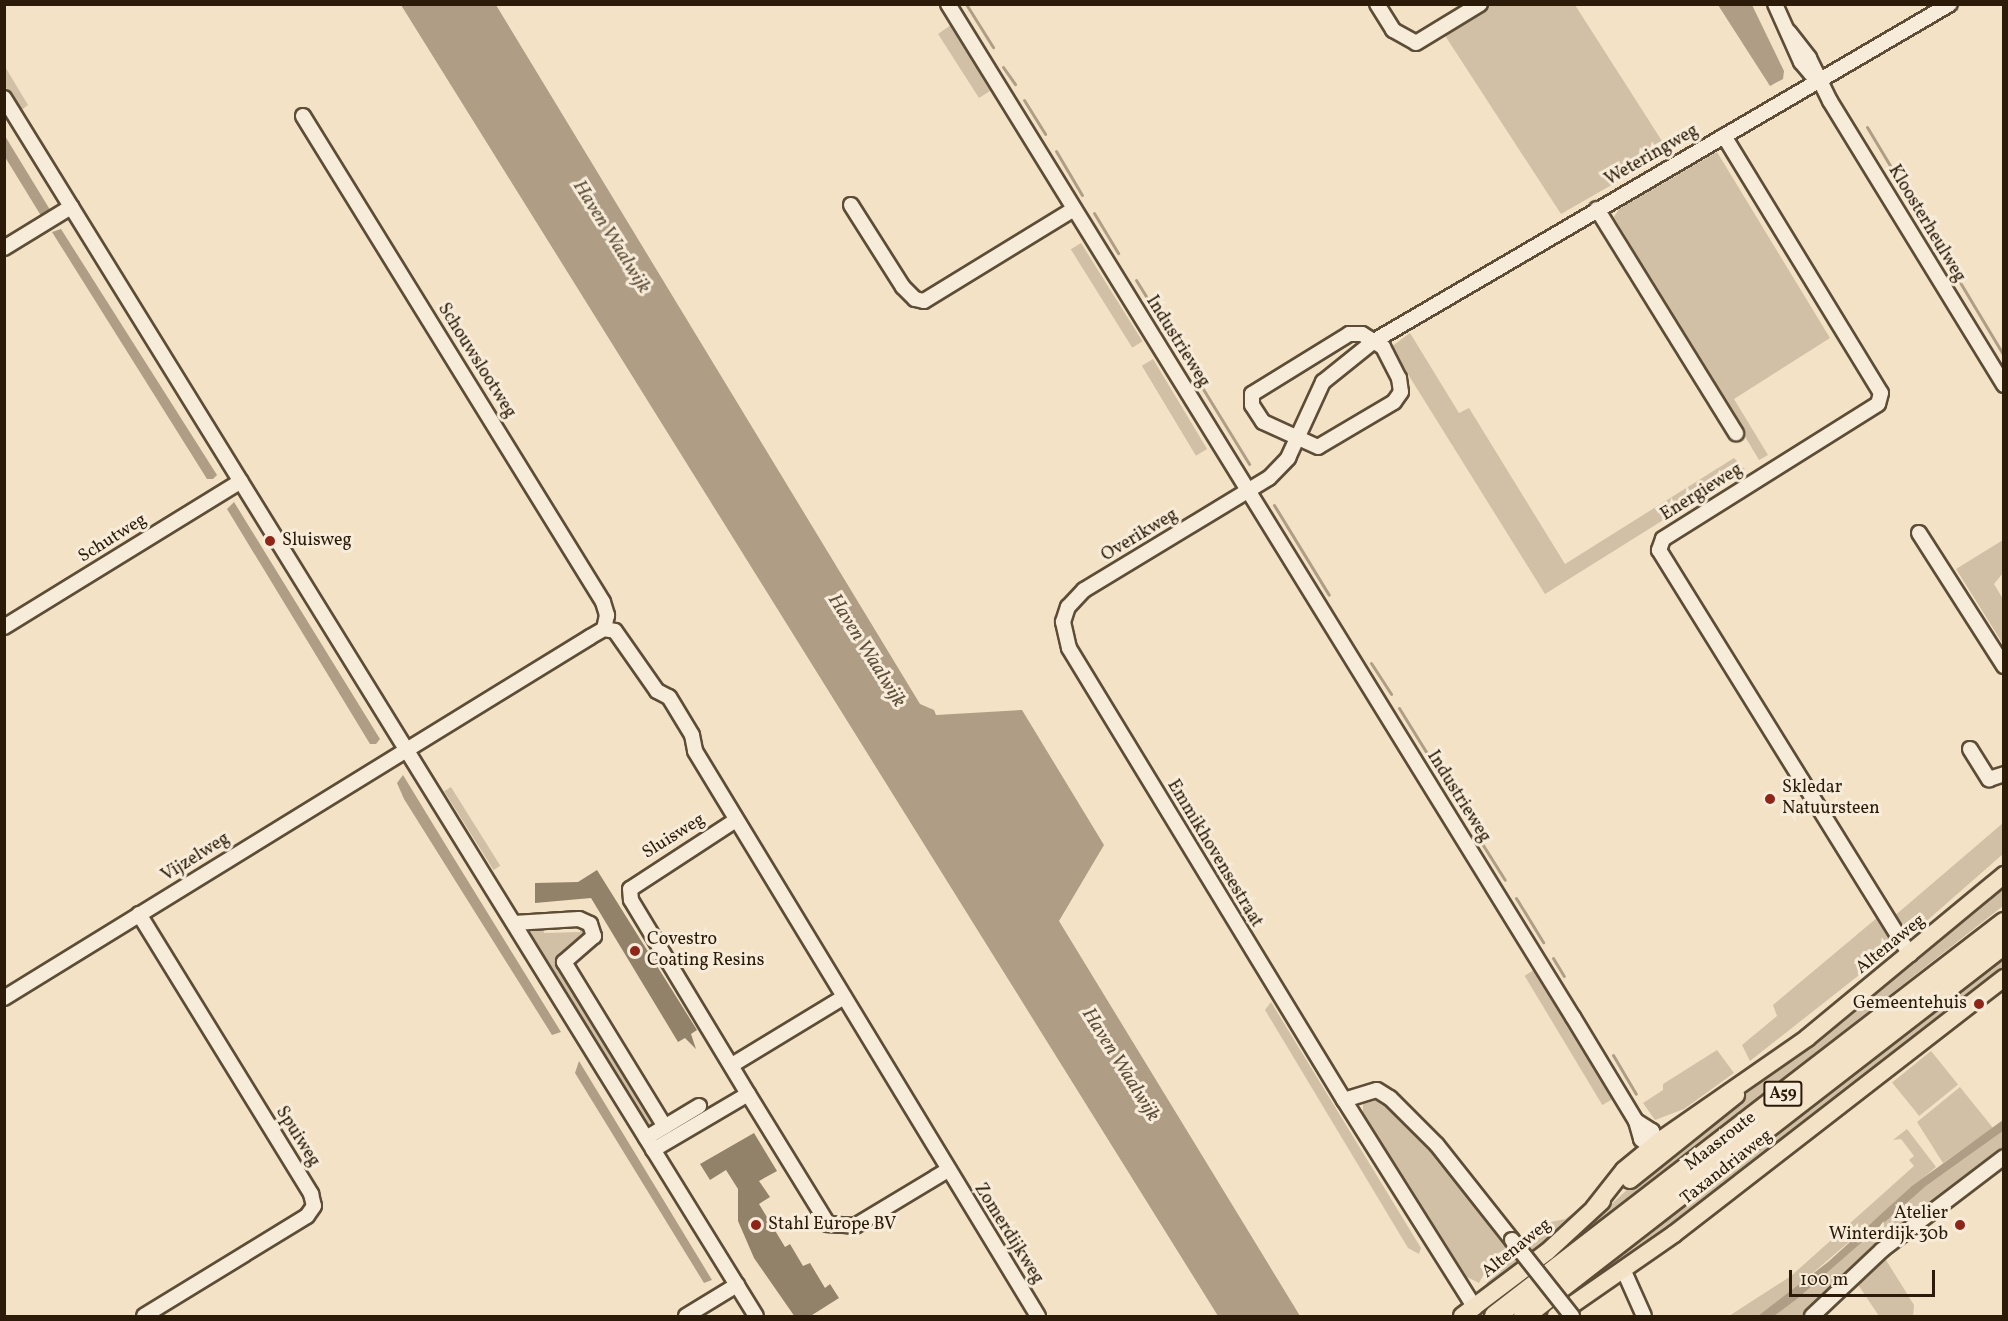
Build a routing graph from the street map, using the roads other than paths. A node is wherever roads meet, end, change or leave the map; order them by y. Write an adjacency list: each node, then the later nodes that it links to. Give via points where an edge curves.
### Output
1 (948, 4): 12 (street, Industrieweg)
2 (1377, 4): 3 (street, via 1393,30 1416,43)
3 (1480, 4)
4 (1774, 4): 6 (street, Kloosterheulweg, via 1809,57)
5 (1950, 4): 6 (street, Weteringweg)
6 (1818, 81): 9 (street, Weteringweg); 16 (street, Kloosterheulweg)
7 (4, 98): 11 (street)
8 (303, 116): 24 (street, Schouwslootweg, via 603,602 607,615)
9 (1724, 136): 13 (street, Weteringweg); 35 (street, Energieweg, via 1881,393 1878,404 1663,539 1659,550)
10 (851, 205): 12 (street, via 903,287 915,299 924,301)
11 (71, 207): 14 (street); 19 (street)
12 (1074, 209): 20 (street, Industrieweg)
13 (1597, 209): 15 (street, Weteringweg); 17 (street, Energieweg)
14 (4, 248)
15 (1374, 341): 18 (street, via 1323,382); 18 (street, via 1383,347 1400,378 1401,392 1394,402 1318,447); 18 (street, via 1362,334 1349,334 1252,394 1252,405 1263,422)
16 (2004, 385)
17 (1736, 433)
18 (1297, 439): 20 (street, via 1288,458)
19 (241, 481): 23 (street, Schutweg); 26 (street)
20 (1249, 493): 22 (street, Overikweg, via 1084,590 1068,607); 45 (street, Industrieweg)
21 (1918, 533): 25 (street)
22 (1063, 622): 41 (street, Emmikhovensestraat, via 1069,648)
23 (4, 627)
24 (604, 629): 26 (street); 29 (street, via 625,640 657,691 669,697)
25 (2004, 666)
26 (406, 749): 31 (street, Vijzelweg); 32 (street)
27 (1970, 749): 28 (street, via 1989,779)
28 (2004, 774)
29 (736, 820): 37 (street); 39 (street, Sluisweg, via 630,889 631,900)
30 (2004, 875): 35 (main road, Altenaweg)
31 (139, 914): 38 (street, Vijzelweg); 51 (street, Spuiweg, via 311,1194 314,1206 308,1216)
32 (514, 923): 43 (street, via 579,919 590,924 594,936 564,962); 44 (street)
33 (2004, 923): 55 (highway, Maasroute / A59)
34 (2004, 944): 56 (highway, Maasroute / A59)
35 (1910, 955): 45 (main road, Altenaweg, via 1744,1086 1732,1101)
36 (2004, 978): 48 (main road, Taxandriaweg)
37 (844, 997): 39 (street); 47 (street)
38 (4, 998)
39 (732, 1065): 40 (street, Sluisweg)
40 (748, 1094): 44 (street); 47 (street, Sluisweg, via 828,1224 855,1226)
41 (1344, 1100): 50 (street, Emmikhovensestraat); 58 (street, bridge, via 1377,1090 1390,1098 1437,1145)
42 (699, 1106): 43 (street)
43 (665, 1127): 44 (street)
44 (650, 1144): 49 (street)
45 (1656, 1149): 50 (main road, Altenaweg, via 1547,1252)
46 (2004, 1157): 60 (street, via 1882,1250)
47 (948, 1170): 54 (street, Zomerdijkweg)
48 (1623, 1269): 57 (main road, Taxandriaweg); 59 (street)
49 (737, 1285): 52 (street); 53 (street)
50 (1468, 1312)
51 (144, 1317)
52 (686, 1317)
53 (756, 1317)
54 (1038, 1317)
55 (1495, 1317)
56 (1524, 1317)
57 (1556, 1317)
58 (1572, 1317)
59 (1644, 1317)
60 (1812, 1317)

